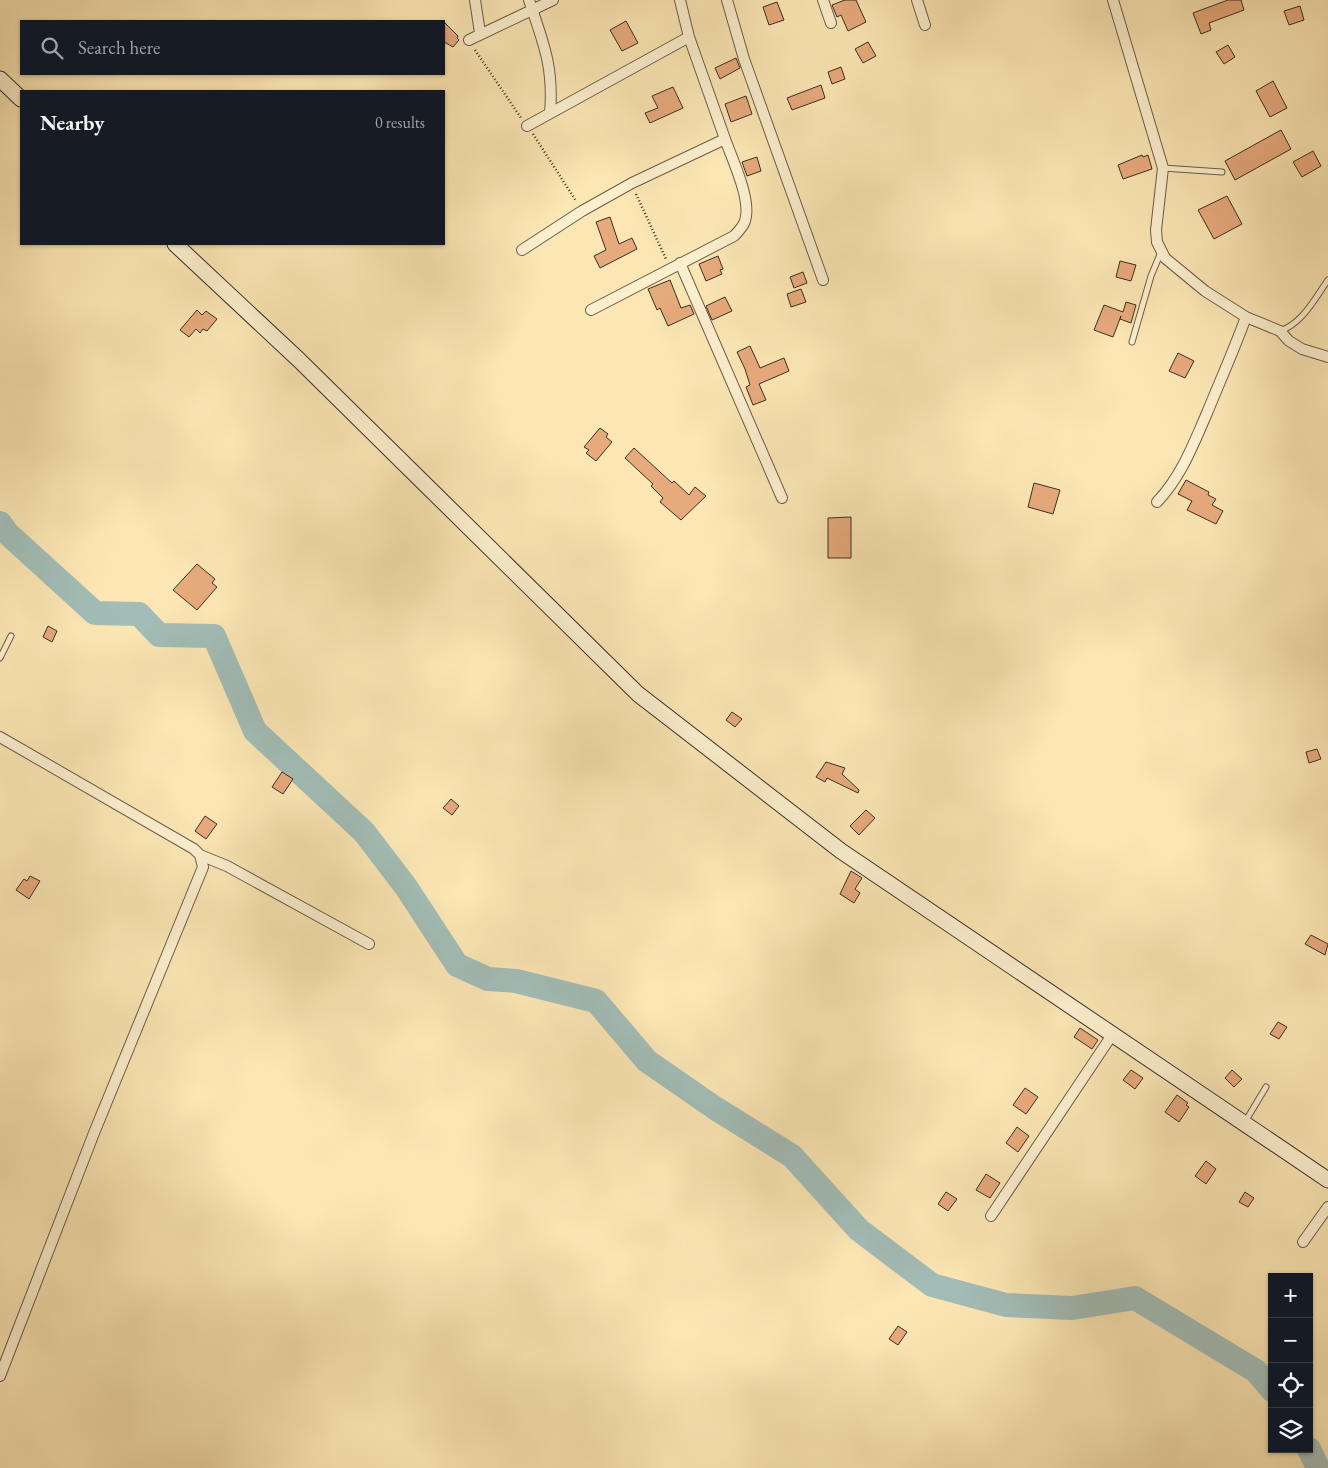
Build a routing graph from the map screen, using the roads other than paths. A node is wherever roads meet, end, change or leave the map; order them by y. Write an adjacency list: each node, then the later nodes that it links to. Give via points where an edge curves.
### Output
1 (475, 0): 12 (street)
2 (530, 0): 9 (street)
3 (553, 0): 9 (street)
4 (680, 0): 13 (street)
5 (728, 0): 26 (street, via 744,59)
6 (823, 0): 10 (street)
7 (916, 0): 11 (street)
8 (1113, 0): 20 (street)
9 (533, 11): 12 (street); 17 (street, via 550,62)
10 (831, 23)
11 (925, 25)
12 (480, 33): 14 (street)
13 (689, 38): 17 (street); 19 (street)
14 (469, 40)
15 (0, 79): 16 (street)
16 (20, 98)
17 (550, 113): 18 (street)
18 (527, 126)
19 (725, 139): 23 (street, via 632,183); 25 (street, via 746,201 746,221 734,236)
20 (1163, 168): 21 (lane); 24 (street, via 1156,230)
21 (1222, 172)
22 (176, 245): 40 (street, via 299,360 638,694 841,851)
23 (522, 250)
24 (1161, 252): 29 (street, via 1205,291); 31 (lane)
25 (680, 263): 28 (street); 33 (street)
26 (823, 280)
27 (1328, 280): 30 (lane, via 1298,322)
28 (591, 310)
29 (1246, 317): 30 (street); 34 (street, via 1188,455 1172,487)
30 (1280, 331): 32 (street, via 1302,348)
31 (1132, 342)
32 (1328, 357)
33 (782, 498)
34 (1157, 502)
35 (11, 636): 36 (lane)
36 (0, 658)
37 (0, 737): 38 (street)
38 (200, 855): 39 (street, via 227,866); 47 (street, via 201,874 94,1133)
39 (369, 944)
40 (1112, 1035): 42 (street); 45 (street)
41 (1266, 1087): 42 (lane)
42 (1244, 1124): 43 (street)
43 (1328, 1180)
44 (1328, 1207): 46 (street)
45 (991, 1216)
46 (1303, 1242)
47 (0, 1376)

